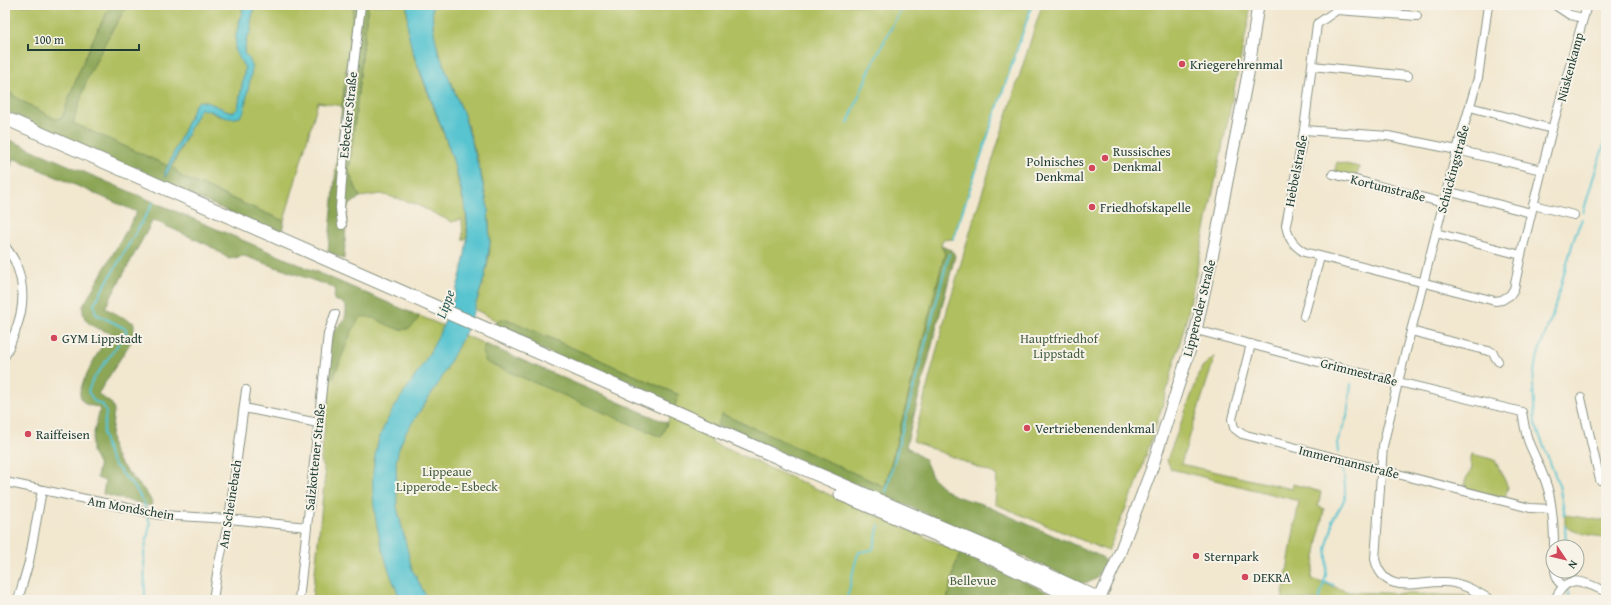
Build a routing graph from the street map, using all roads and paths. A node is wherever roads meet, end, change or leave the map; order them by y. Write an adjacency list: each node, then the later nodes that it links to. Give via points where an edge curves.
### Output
1 (361, 5): 22 (street, Esbecker Straße, via 347,120 340,208)
2 (1258, 5): 31 (main road, Lipperoder Straße, via 1248,74)
3 (1488, 5): 10 (street, Schückingstraße, via 1478,78)
4 (1555, 5): 7 (street, via 1570,15)
5 (1587, 5): 7 (street, Nüskenkamp)
6 (1417, 16): 8 (street, Hebbelstraße, via 1336,10 1317,24)
7 (1583, 18): 13 (street, Nüskenkamp)
8 (1312, 66): 9 (street); 14 (street, Hebbelstraße)
9 (1408, 76)
10 (1470, 107): 13 (street); 15 (street, Schückingstraße)
11 (5, 118): 28 (highway)
12 (5, 128): 28 (highway)
13 (1552, 129): 16 (street, Nüskenkamp)
14 (1304, 130): 15 (street, via 1388,136); 26 (street, Hebbelstraße, via 1286,225 1289,238 1296,247)
15 (1458, 150): 16 (street); 18 (street, Schückingstraße)
16 (1542, 170): 20 (street, Nüskenkamp)
17 (1333, 174): 19 (street, Kortumstraße)
18 (1447, 191): 19 (street, Schückingstraße); 20 (street)
19 (1444, 203): 23 (street, Schückingstraße)
20 (1532, 209): 21 (street); 25 (street, Nüskenkamp)
21 (1574, 215)
22 (342, 225)
23 (1436, 232): 25 (street); 27 (street, Schückingstraße)
24 (5, 246): 34 (street, via 16,264 22,286 23,304 18,327)
25 (1521, 255): 27 (street, Nüskenkamp, via 1514,289 1502,300 1494,301)
26 (1320, 256): 27 (street, Hebbelstraße); 30 (street)
27 (1424, 284): 32 (street, Schückingstraße)
28 (406, 299): 49 (highway)
29 (335, 314): 40 (street, Salzkottener Straße, via 328,334)
30 (1304, 316)
31 (1196, 330): 33 (street, Grimmestraße); 57 (main road, Lipperoder Straße, via 1152,468)
32 (1411, 331): 35 (street, via 1492,352); 36 (street, Schückingstraße)
33 (1251, 344): 36 (street, Grimmestraße); 41 (street, Immermannstraße, via 1232,419 1237,431)
34 (5, 356)
35 (1498, 362)
36 (1398, 382): 41 (street, Schückingstraße, via 1383,446); 45 (street, Grimmestraße, via 1522,412 1528,441 1540,466 1550,497)
37 (246, 390): 39 (street, Am Scheinebach)
38 (1581, 398): 42 (street, via 1600,480)
39 (244, 408): 40 (street); 46 (street, Am Scheinebach)
40 (318, 423): 47 (street, Salzkottener Straße)
41 (1381, 469): 45 (street, Immermannstraße, via 1530,508); 58 (street, Schückingstraße, via 1375,558 1384,579 1402,584 1453,582 1470,588)
42 (1606, 479)
43 (5, 482): 44 (street, Am Mondschein)
44 (42, 490): 46 (street, Am Mondschein, via 160,515); 53 (street, via 29,562)
45 (1551, 509): 48 (street)
46 (229, 519): 47 (street, Am Mondschein); 54 (street, Am Scheinebach, via 218,567)
47 (307, 527): 55 (street, Salzkottener Straße)
48 (1554, 539)
49 (988, 552): 56 (highway); 57 (highway)
50 (1557, 579): 51 (street)
51 (1563, 586): 52 (street, via 1578,580); 59 (street)
52 (1606, 592)
53 (18, 600)
54 (214, 600)
55 (299, 600)
56 (1079, 600)
57 (1099, 600)
58 (1490, 600)
59 (1555, 600)

